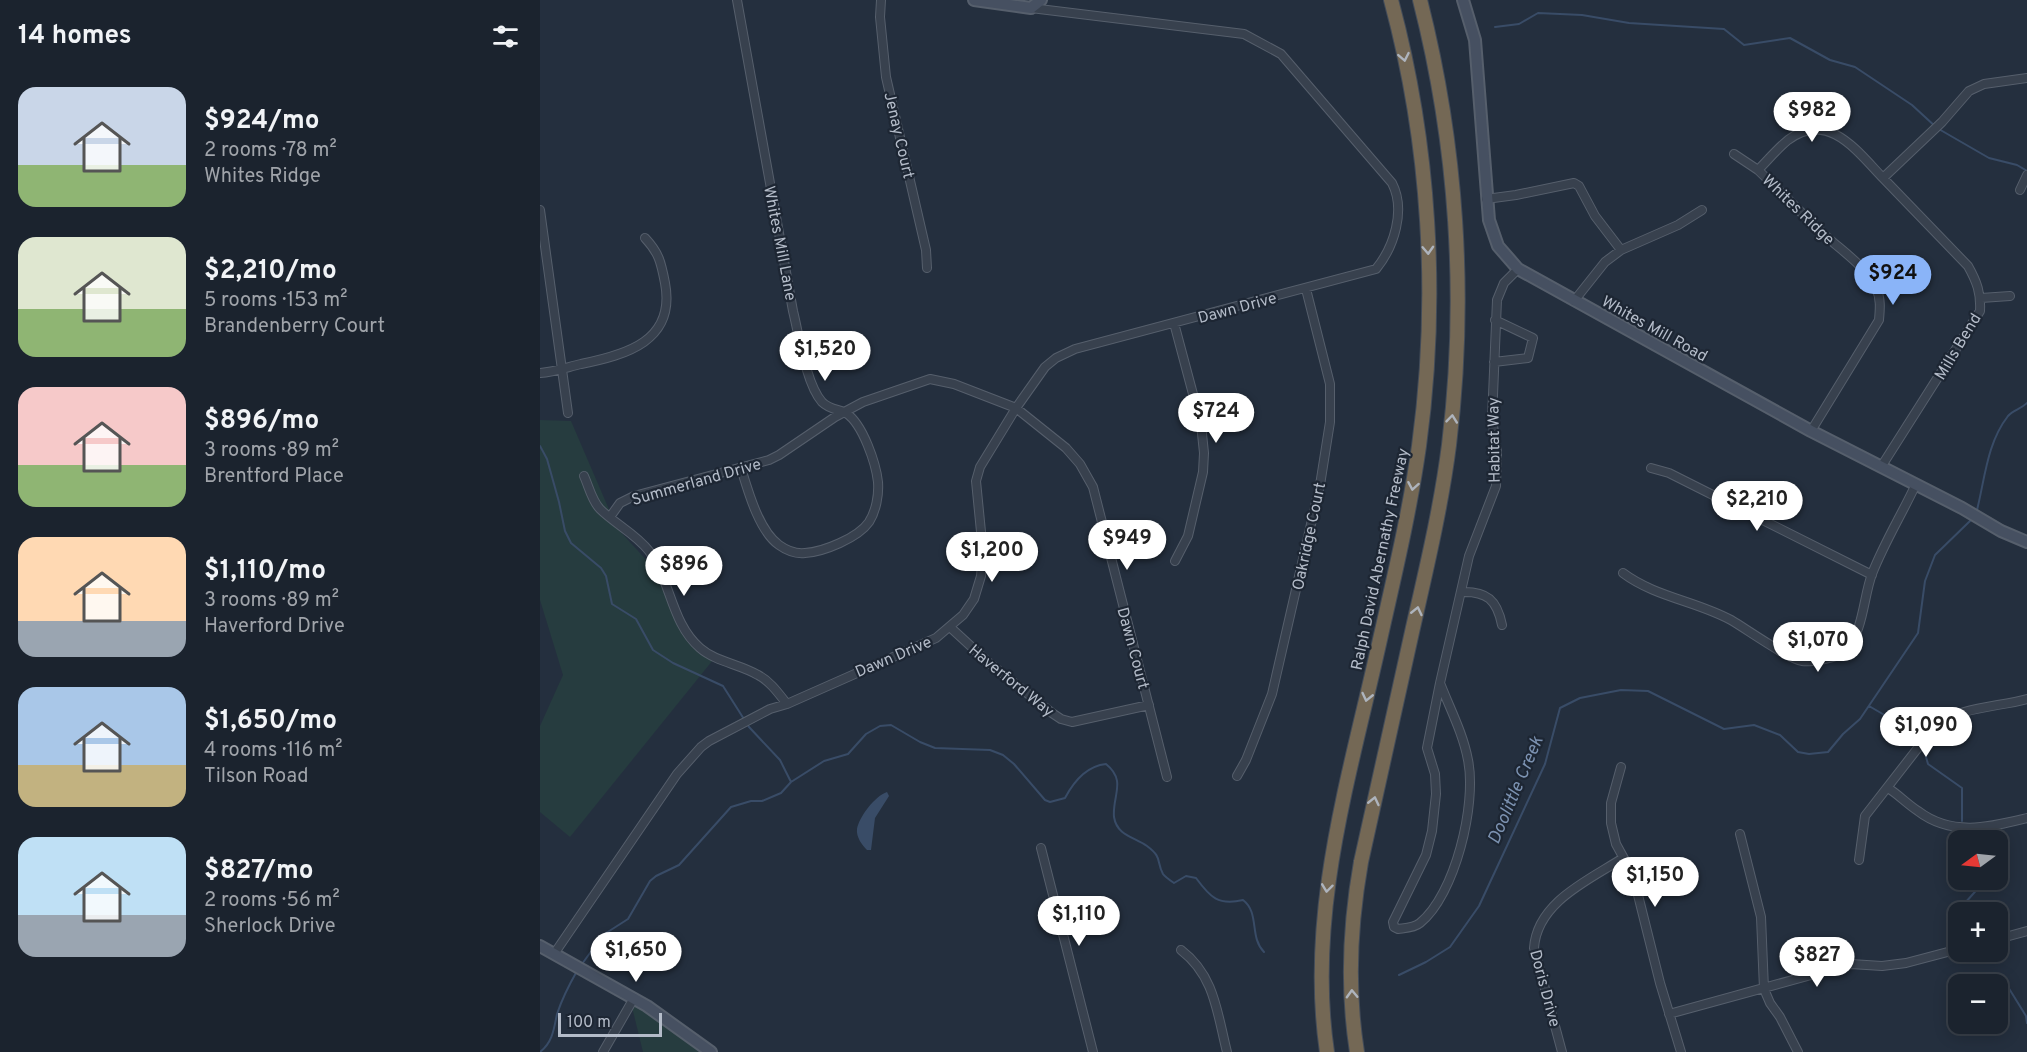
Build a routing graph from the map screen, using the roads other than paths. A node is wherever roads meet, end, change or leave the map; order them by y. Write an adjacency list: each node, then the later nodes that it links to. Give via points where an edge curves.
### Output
1 (737, 0): 32 (street, Whites Mill Lane, via 804,357 822,401)
2 (881, 0): 20 (street, Jenay Court, via 886,77)
3 (974, 0): 8 (street)
4 (1041, 0): 8 (street)
5 (1391, 0): 74 (highway, Ralph David Abernathy Freeway, one-way to 74, via 1423,177 1427,349 1412,490 1328,879 1322,972)
6 (1420, 0): 75 (highway, one-way to 6, via 1351,974 1356,891 1435,533 1456,367 1457,278 1451,171 1441,94)
7 (1463, 0): 15 (street, Whites Mill Road, via 1476,50)
8 (1030, 4): 22 (street, Dawn Drive, via 1244,34 1281,54 1394,187 1397,210 1393,243 1376,269)
9 (2027, 78): 13 (street, via 1984,84 1969,91)
10 (1734, 154): 11 (street, Whites Ridge)
11 (1758, 170): 13 (street, Whites Ridge, via 1797,135 1823,130 1844,138); 34 (street, Whites Ridge, via 1858,264 1878,291 1879,320)
12 (2027, 175): 14 (street)
13 (1883, 178): 24 (street, Mills Bend, via 1968,266 1978,283)
14 (2020, 190)
15 (1486, 199): 19 (street, via 1574,183); 21 (street, Whites Mill Road, via 1496,240)
16 (540, 210): 29 (street)
17 (1702, 210): 19 (street)
18 (645, 238): 29 (street, via 657,250 666,287 667,307 657,330 646,342 621,355)
19 (1621, 250): 25 (street, via 1605,262)
20 (927, 268)
21 (1518, 269): 25 (street, Whites Mill Road); 26 (street, Habitat Way, via 1500,291)
22 (1306, 289): 27 (street, Dawn Drive); 53 (street, Oakridge Court, via 1330,384 1330,422 1320,485 1272,694)
23 (2010, 296): 24 (street)
24 (1980, 298): 35 (street, Mills Bend, via 1980,312)
25 (1575, 301): 34 (street, Whites Mill Road)
26 (1495, 320): 28 (street, Habitat Way); 28 (street, via 1533,338 1528,358)
27 (1174, 323): 31 (street, Dawn Drive, via 1056,358 1044,367); 42 (street, via 1201,424 1204,453 1188,536)
28 (1494, 362): 45 (street, Habitat Way, via 1496,486 1469,556)
29 (561, 369): 30 (street); 33 (street)
30 (540, 373)
31 (1016, 408): 32 (street, Summerland Drive, via 930,379 863,402); 47 (street, Dawn Drive, via 980,467 976,482 981,576 974,598); 51 (street, Dawn Court, via 1066,448 1093,487)
32 (846, 412): 36 (street, Summerland Drive, via 779,455); 36 (street, Whites Mill Lane, via 873,456 878,485 869,521 842,542 805,553 778,545 758,515)
33 (568, 413)
34 (1811, 431): 35 (street, Whites Mill Road)
35 (1881, 467): 39 (street, Whites Mill Road)
36 (741, 468): 40 (street, Summerland Drive, via 634,496 620,503)
37 (1651, 468): 44 (street, via 1669,473)
38 (584, 476): 40 (street, via 594,499)
39 (1916, 484): 41 (street, Whites Mill Road); 44 (street)
40 (610, 517): 50 (street, via 648,550 687,635 702,649 759,675)
41 (2027, 542)
42 (1175, 561)
43 (1623, 573): 44 (street, via 1639,584 1729,619 1800,661 1844,652 1863,614)
44 (1872, 575)
45 (1461, 592): 46 (street, via 1482,594 1494,603); 48 (street, Habitat Way)
46 (1502, 626)
47 (951, 628): 50 (street, Dawn Drive); 51 (street, Haverford Way, via 1061,719 1072,722)
48 (1440, 683): 48 (street, Habitat Way, via 1461,730 1469,762 1465,826 1448,885 1433,910 1418,925 1398,929 1393,922 1426,855 1432,831 1437,794 1427,748)
49 (2027, 699): 55 (street, via 1943,719)
50 (787, 704): 66 (street, Dawn Drive, via 719,735 693,755)
51 (1149, 705): 54 (street, Dawn Court)
52 (1621, 767): 59 (street, via 1611,803 1611,823)
53 (1237, 776)
54 (1167, 777)
55 (1888, 788): 56 (street, via 1925,816 1954,827 1989,827); 60 (street, via 1865,816)
56 (2027, 818)
57 (1740, 834): 67 (street, via 1761,917)
58 (1041, 848): 72 (street)
59 (1623, 858): 69 (street, via 1633,875); 76 (street, Doris Drive, via 1562,898 1547,912 1534,938)
60 (1859, 860)
61 (2027, 932): 62 (street)
62 (2008, 937)
63 (540, 946): 66 (street)
64 (1181, 950): 73 (street, via 1207,978)
65 (1948, 952): 67 (street, via 1890,965 1851,964)
66 (554, 954): 68 (street)
67 (1764, 989): 69 (street); 78 (street)
68 (634, 998): 70 (street); 71 (street)
69 (1669, 1014): 77 (street)
70 (603, 1052)
71 (711, 1052)
72 (1093, 1052)
73 (1227, 1052)
74 (1327, 1052)
75 (1357, 1052)
76 (1562, 1052)
77 (1680, 1052)
78 (1797, 1052)

